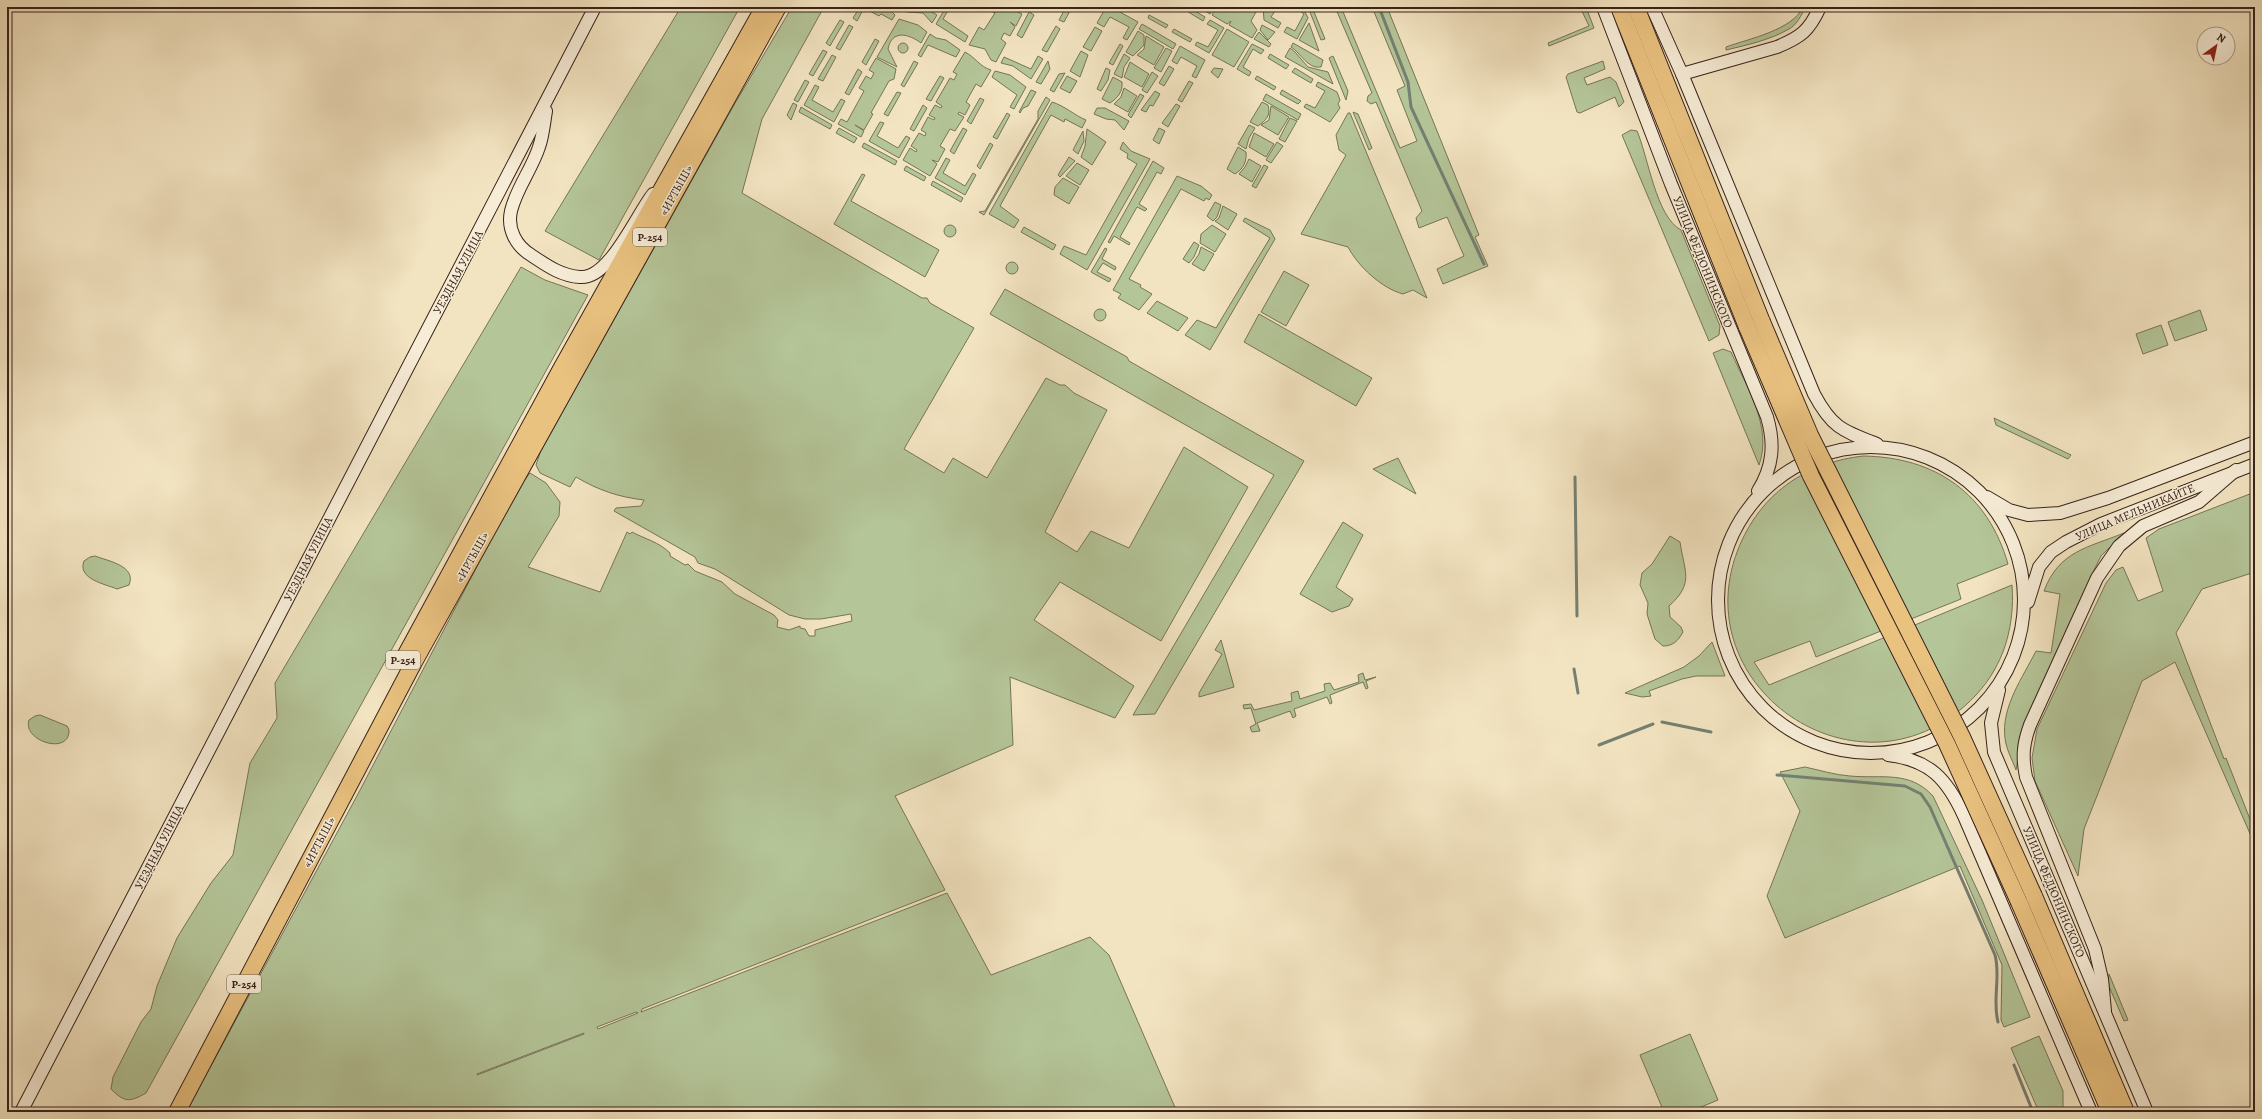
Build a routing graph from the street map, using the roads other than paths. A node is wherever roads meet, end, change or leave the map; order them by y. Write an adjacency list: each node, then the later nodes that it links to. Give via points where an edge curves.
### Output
1 (595, 7): 10 (main road, УЕЗДНАЯ УЛИЦА)
2 (764, 7): 11 (highway, «ИРТЫШ» / Р-254)
3 (778, 7): 24 (highway, «ИРТЫШ» / Р-254, via 418,655)
4 (1603, 7): 17 (main road, УЛИЦА ФЕДЮНИНСКОГО, via 1660,156 1770,425 1773,451 1769,470)
5 (1619, 7): 26 (highway, УЛИЦА ФЕДЮНИНСКОГО, bridge, via 1747,327 1811,476 1947,744)
6 (1636, 7): 27 (highway, УЛИЦА ФЕДЮНИНСКОГО, bridge, via 1762,322 1813,442 1962,737 2034,896)
7 (1652, 7): 9 (main road)
8 (1820, 7): 9 (main road, via 1806,31 1792,41)
9 (1682, 74): 13 (main road, via 1818,401 1827,416 1840,429)
10 (549, 98): 11 (main road, via 539,147 511,211 511,227 520,248 543,263 581,278 598,272 612,256 643,207); 22 (main road, УЕЗДНАЯ УЛИЦА)
11 (669, 175): 23 (highway, «ИРТЫШ» / Р-254, via 408,650)
12 (2255, 442): 16 (main road, УЛИЦА МЕЛЬНИКАЙТЕ, via 2060,514 2038,516 2018,513)
13 (1885, 448): 16 (main road, via 1930,459 1957,473); 17 (main road, via 1864,447 1836,451 1806,462 1774,482)
14 (2255, 464): 15 (main road, УЛИЦА МЕЛЬНИКАЙТЕ)
15 (2236, 470): 18 (main road, УЛИЦА МЕЛЬНИКАЙТЕ, via 2101,524 2051,552 2036,574); 21 (main road, via 2199,502 2143,526 2119,546 2097,578 2023,744 2022,758 2026,777 2095,949 2102,979)
16 (1980, 493): 18 (main road, via 2003,522 2017,556 2024,592)
17 (1744, 514): 20 (main road, via 1728,546 1719,581 1718,606 1721,627 1734,668 1759,703 1790,729 1826,746)
18 (2021, 628): 19 (main road)
19 (2008, 668): 20 (main road, via 1996,689 1980,708 1952,729 1924,744); 21 (main road, УЛИЦА ФЕДЮНИНСКОГО, via 1991,716 1994,752)
20 (1867, 753): 25 (main road, via 1898,756 1924,765 1942,778 1950,788)
21 (2105, 1011): 28 (main road, УЛИЦА ФЕДЮНИНСКОГО)
22 (21, 1112)
23 (164, 1112)
24 (176, 1112)
25 (2091, 1112)
26 (2110, 1112)
27 (2126, 1112)
28 (2147, 1112)

